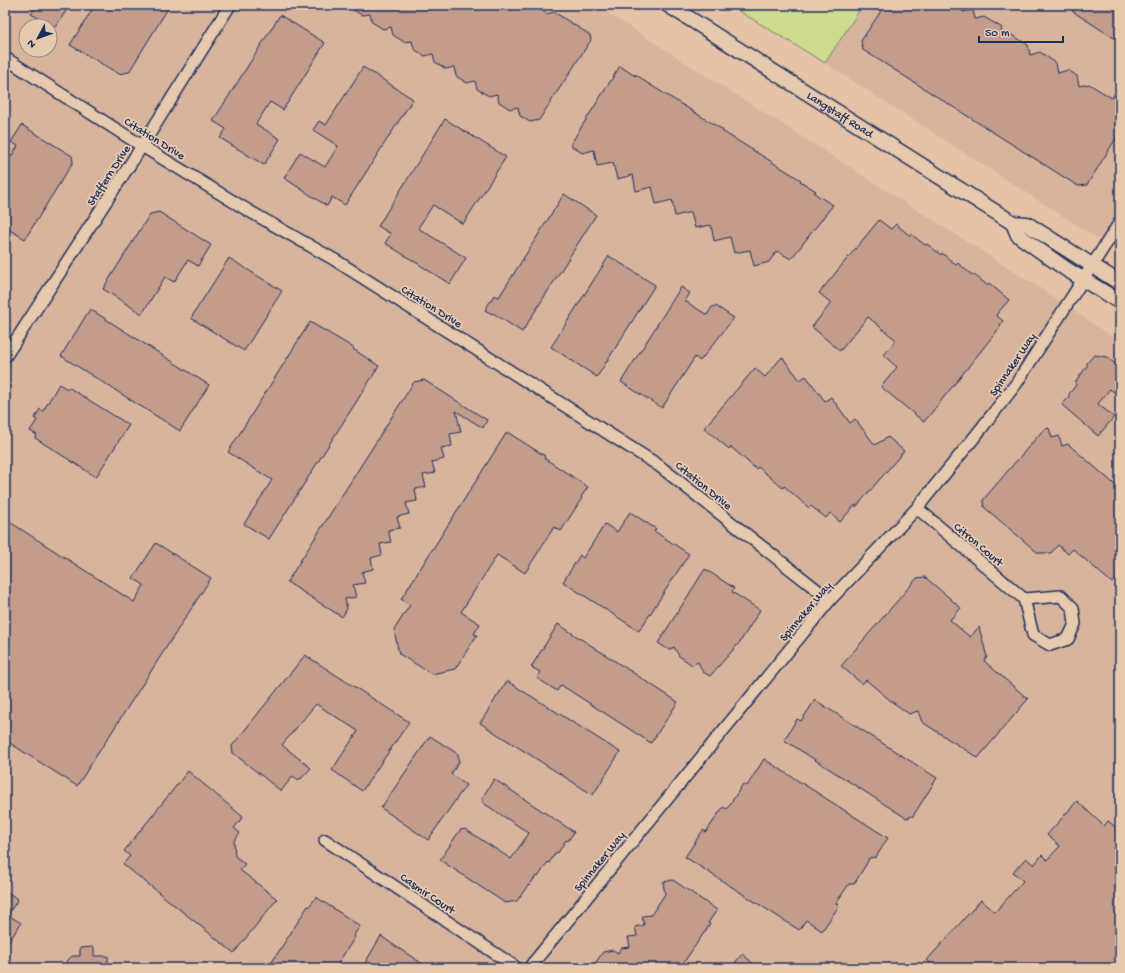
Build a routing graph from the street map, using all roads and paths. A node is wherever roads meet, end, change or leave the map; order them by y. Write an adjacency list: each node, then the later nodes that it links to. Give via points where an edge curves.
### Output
1 (230, 5): 4 (street, Staffern Drive)
2 (668, 5): 6 (main road, Langstaff Road)
3 (5, 58): 4 (street, Citation Drive)
4 (142, 146): 11 (street, Staffern Drive); 14 (street, Citation Drive, via 335,260 658,465)
5 (1120, 222): 7 (street, Spinnaker Way)
6 (1013, 223): 7 (main road, Langstaff Road, via 1027,224); 8 (main road, Langstaff Road, via 1018,235)
7 (1092, 265): 8 (street, Spinnaker Way); 9 (main road, Langstaff Road)
8 (1082, 280): 10 (main road, Langstaff Road); 12 (street, Spinnaker Way, via 1016,384)
9 (1120, 284)
10 (1120, 302)
11 (5, 357)
12 (917, 508): 13 (street, Citron Court); 14 (street, Spinnaker Way)
13 (1024, 599): 13 (street, via 1033,635 1050,645 1068,639 1075,624 1073,608 1061,596)
14 (830, 600): 17 (street, Spinnaker Way)
15 (325, 840): 16 (street, Casmir Court)
16 (517, 968)
17 (529, 968)

